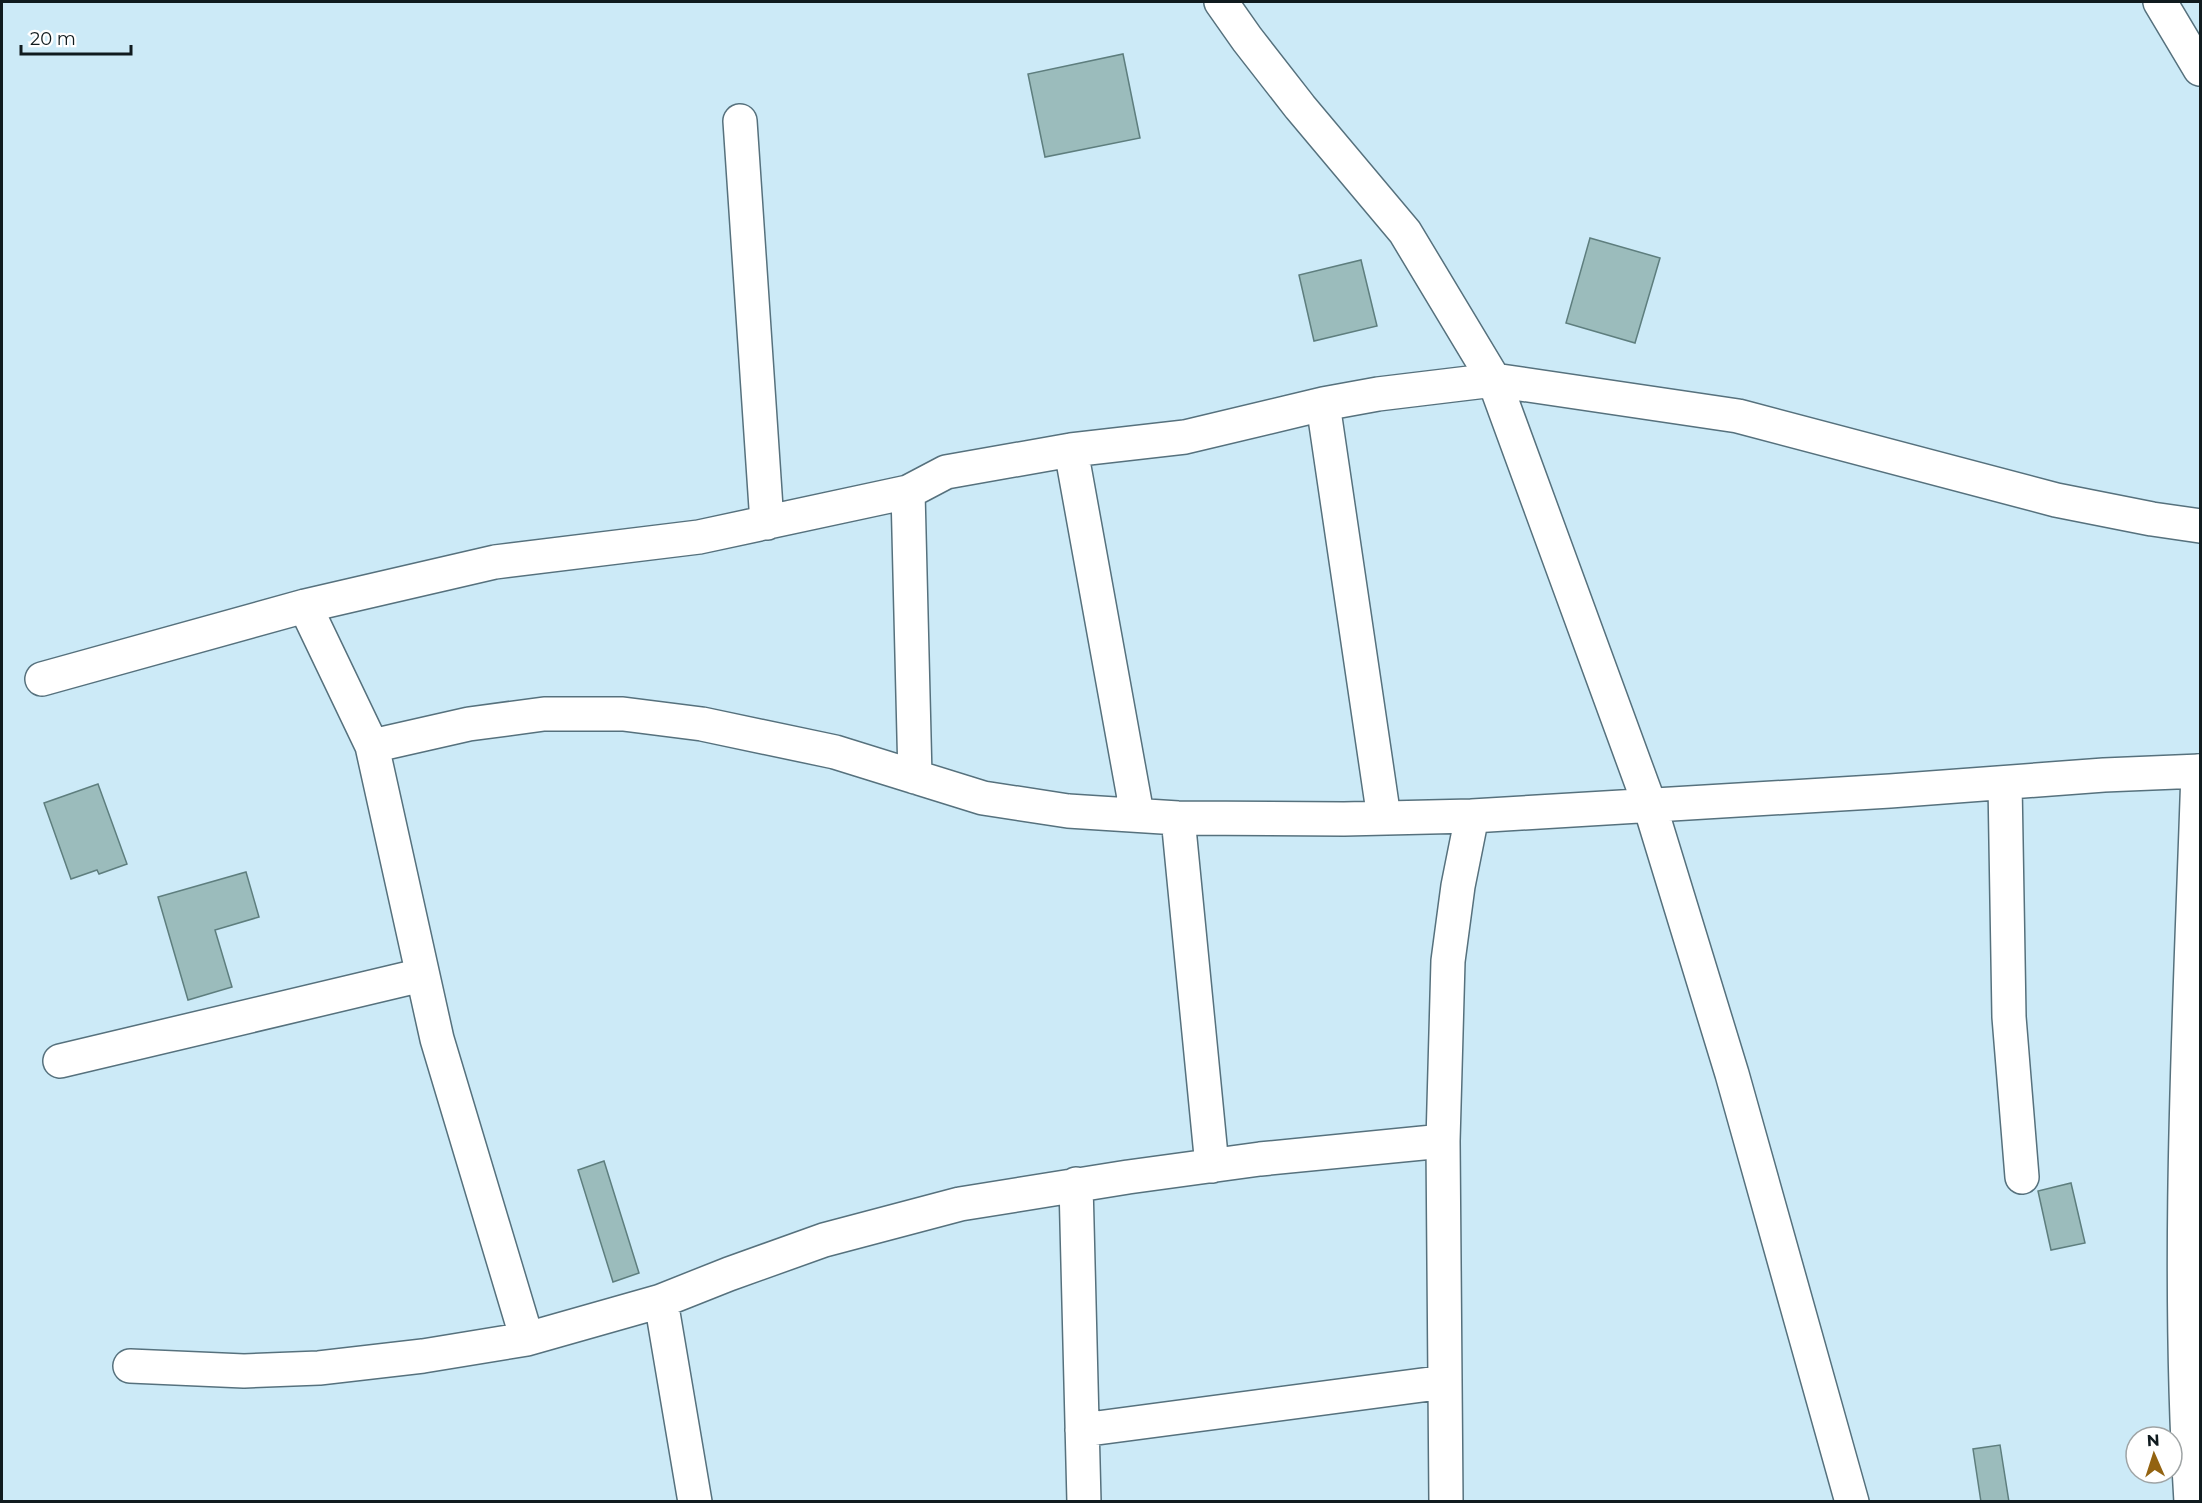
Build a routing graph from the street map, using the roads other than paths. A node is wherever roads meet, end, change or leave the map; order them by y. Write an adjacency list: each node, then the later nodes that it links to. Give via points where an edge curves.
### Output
1 (1221, 2): 5 (street, via 1300,106 1405,232)
2 (2160, 2): 3 (street)
3 (2200, 69)
4 (740, 121): 9 (street)
5 (1494, 380): 6 (street); 10 (street, via 1738,416 2056,500); 17 (street)
6 (1323, 404): 7 (street, via 1185,437); 21 (street)
7 (1071, 450): 8 (street, via 946,472); 18 (street)
8 (908, 492): 9 (street); 15 (street)
9 (767, 523): 11 (street, via 699,537 495,562)
10 (2200, 526)
11 (305, 606): 12 (street); 13 (street)
12 (42, 679)
13 (372, 746): 15 (street, via 469,724 544,714 623,714 702,724 835,752); 22 (street)
14 (2199, 771): 16 (street); 33 (street, via 2183,1281)
15 (915, 777): 18 (street, via 983,798 1068,811)
16 (2005, 783): 17 (street); 26 (street, via 2009,1017)
17 (1650, 806): 19 (street); 37 (street, via 1732,1074)
18 (1137, 814): 20 (street)
19 (1472, 816): 21 (street); 24 (street, via 1448,961)
20 (1178, 818): 21 (street); 25 (street)
21 (1384, 818)
22 (422, 975): 23 (street); 29 (street, via 437,1039)
23 (60, 1061)
24 (1443, 1141): 25 (street); 31 (street)
25 (1212, 1166): 27 (street)
26 (2022, 1178)
27 (1076, 1184): 28 (street, via 960,1204 824,1240); 32 (street)
28 (661, 1301): 29 (street); 34 (street)
29 (527, 1339): 30 (street, via 319,1368 244,1371)
30 (130, 1366)
31 (1445, 1382): 32 (street); 36 (street)
32 (1082, 1430): 35 (street)
33 (2194, 1441): 38 (street)
34 (695, 1502)
35 (1084, 1502)
36 (1446, 1502)
37 (1852, 1502)
38 (2191, 1502)

